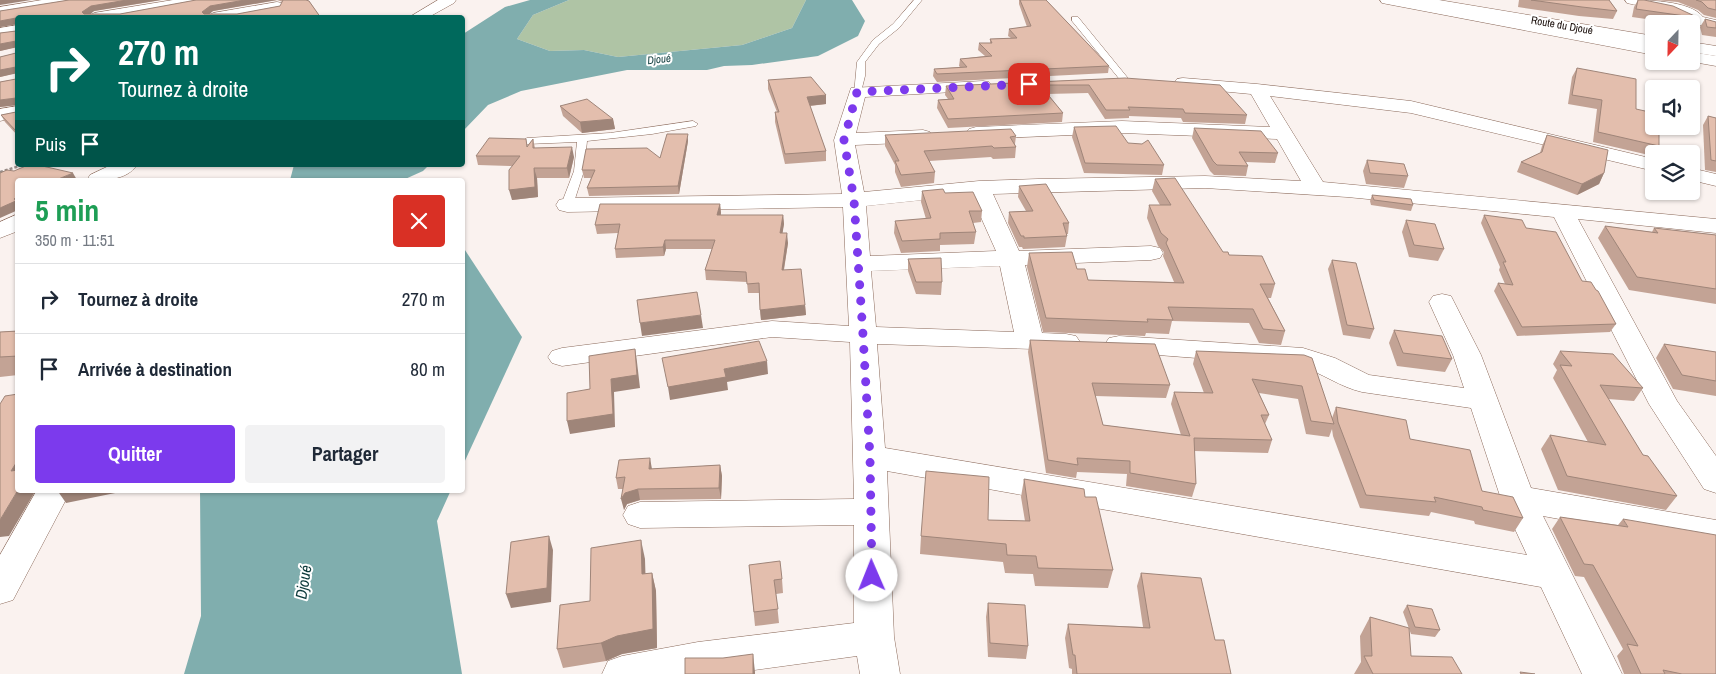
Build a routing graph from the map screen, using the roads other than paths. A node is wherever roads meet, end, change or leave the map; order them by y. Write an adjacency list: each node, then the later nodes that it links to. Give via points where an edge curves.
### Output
1 (69, 0): 12 (street)
2 (198, 0): 10 (street)
3 (449, 0): 15 (street)
4 (918, 0): 31 (lane, via 861,62)
5 (1387, 0): 21 (street)
6 (1413, 0): 11 (street, Route du Djoué)
7 (1431, 0): 11 (street, Route du Djoué)
8 (1632, 0): 17 (street, via 1681,10 1699,22)
9 (277, 6): 14 (street)
10 (167, 8): 13 (street)
11 (1470, 8): 20 (street, Route du Djoué)
12 (0, 11)
13 (116, 15)
14 (229, 15)
15 (421, 15)
16 (1075, 19): 27 (lane)
17 (1716, 25)
18 (15, 30): 19 (street)
19 (0, 33)
20 (1645, 38)
21 (1645, 48)
22 (1700, 48): 23 (street)
23 (1716, 51)
24 (1700, 58): 25 (street)
25 (1716, 61)
26 (1104, 80): 27 (street)
27 (1133, 80)
28 (1169, 82): 30 (street)
29 (1005, 85): 31 (street)
30 (1257, 89): 35 (street); 39 (street, via 1438,112)
31 (857, 92): 37 (street)
32 (15, 112): 33 (street)
33 (0, 115)
34 (693, 124): 36 (lane)
35 (1284, 133): 37 (street, via 1122,127); 45 (street)
36 (582, 140): 38 (lane); 47 (lane, via 579,170)
37 (844, 140): 46 (street)
38 (527, 141)
39 (1645, 163)
40 (123, 167): 42 (street)
41 (1700, 176): 43 (street)
42 (102, 178)
43 (1716, 180)
44 (979, 188): 45 (street, via 1205,182); 46 (street); 53 (street)
45 (1316, 188): 48 (street)
46 (854, 200): 47 (street); 54 (street)
47 (568, 205)
48 (1563, 212): 50 (street); 61 (street, via 1664,404)
49 (15, 224): 51 (street)
50 (1716, 226)
51 (0, 231)
52 (1151, 253): 53 (street)
53 (1011, 259): 54 (street); 57 (street)
54 (857, 264): 56 (street)
55 (1442, 302): 59 (street, via 1458,334)
56 (863, 335): 57 (street); 58 (street, via 772,329); 60 (street)
57 (1030, 340): 59 (street, via 1303,357 1362,383)
58 (562, 357)
59 (1482, 400): 63 (street)
60 (870, 457): 64 (street); 67 (street)
61 (1716, 481)
62 (52, 493): 68 (street)
63 (1518, 500): 66 (street); 67 (street)
64 (871, 512): 65 (street); 69 (street)
65 (640, 514)
66 (1716, 534)
67 (1554, 574): 71 (street)
68 (0, 589)
69 (877, 656): 70 (street, via 698,660)
70 (622, 674)
71 (1602, 674)

